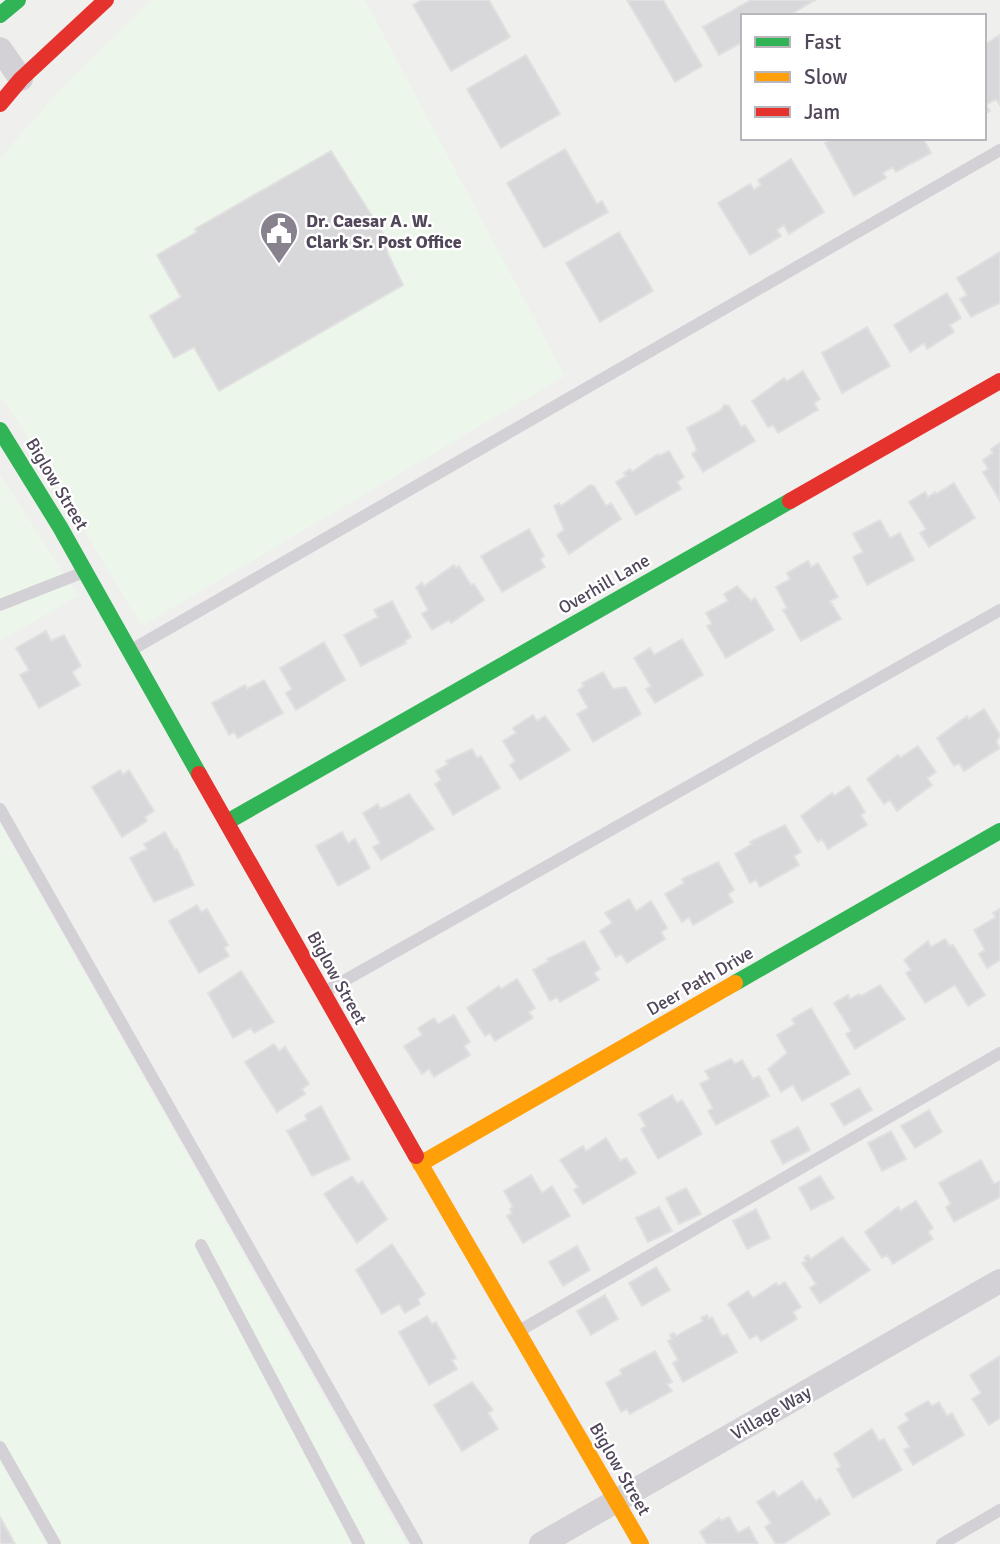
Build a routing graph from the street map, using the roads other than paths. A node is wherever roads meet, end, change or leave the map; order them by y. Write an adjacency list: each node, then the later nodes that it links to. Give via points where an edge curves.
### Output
1 (18, 0): 3 (street)
2 (106, 0): 5 (street)
3 (0, 15)
4 (0, 49): 5 (street)
5 (20, 79): 6 (street)
6 (0, 104)
7 (1000, 150): 13 (lane)
8 (1000, 381): 15 (street, Overhill Lane)
9 (0, 430): 10 (street, Biglow Street)
10 (85, 571): 11 (lane); 13 (street, Biglow Street)
11 (0, 605)
12 (1000, 610): 17 (lane)
13 (130, 650): 15 (street, Biglow Street)
14 (0, 809): 28 (lane)
15 (227, 822): 17 (street, Biglow Street)
16 (1000, 831): 19 (street, Deer Path Drive)
17 (323, 993): 19 (street, Biglow Street)
18 (1000, 1053): 22 (lane)
19 (420, 1164): 22 (street, Biglow Street)
20 (201, 1245): 27 (lane)
21 (1000, 1281): 24 (street, Village Way)
22 (518, 1331): 24 (street, Biglow Street)
23 (0, 1447): 26 (lane)
24 (616, 1502): 29 (street, Village Way); 30 (street, Biglow Street)
25 (1000, 1510): 31 (lane)
26 (55, 1544)
27 (359, 1544)
28 (417, 1544)
29 (541, 1544)
30 (641, 1544)
31 (942, 1544)

